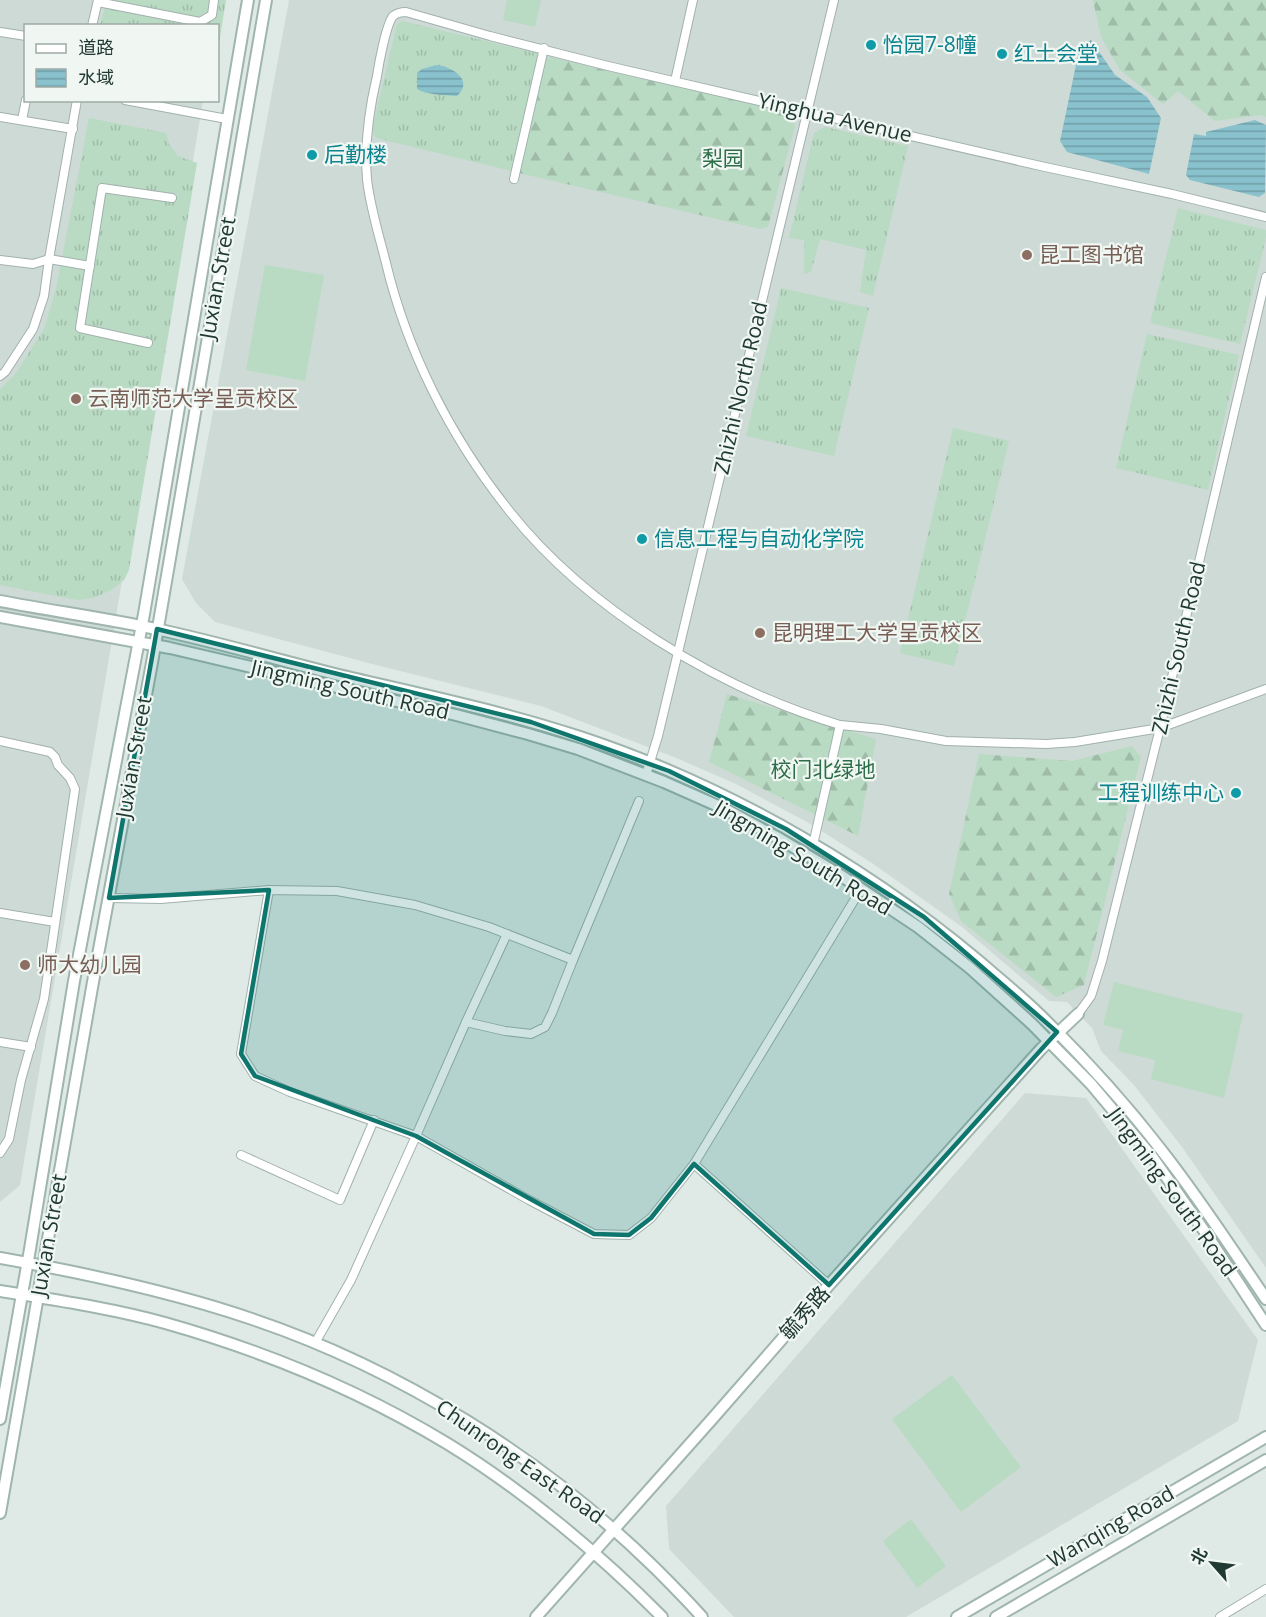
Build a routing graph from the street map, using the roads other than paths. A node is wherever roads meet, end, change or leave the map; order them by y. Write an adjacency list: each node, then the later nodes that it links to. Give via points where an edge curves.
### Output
1 (214, 0): 6 (street, via 212,15 200,22)
2 (248, 0): 17 (main road, Juxian Street)
3 (266, 0): 32 (main road, Juxian Street)
4 (693, 0): 11 (street)
5 (834, 0): 15 (street, Zhizhi North Road)
6 (98, 1): 7 (street)
7 (92, 24)
8 (0, 32): 9 (street)
9 (24, 36)
10 (544, 48): 11 (street, Yinghua Avenue); 20 (street); 35 (street, Yinghua Avenue, via 406,12 393,16 368,119 366,155 376,225 393,290 435,397 500,499 591,593)
11 (675, 81): 15 (street, Yinghua Avenue)
12 (26, 102): 18 (street)
13 (78, 102): 19 (street)
14 (135, 102): 17 (street)
15 (807, 112): 22 (street, Yinghua Avenue); 35 (street, Zhizhi North Road)
16 (0, 117): 18 (street)
17 (227, 119): 31 (main road, Juxian Street)
18 (22, 120): 19 (street)
19 (73, 129): 23 (street)
20 (514, 179)
21 (172, 198): 25 (street, via 102,188)
22 (1266, 217)
23 (49, 259): 24 (street, via 33,264); 25 (street); 28 (street, via 44,296 33,329)
24 (0, 260)
25 (90, 266): 27 (street, via 80,328)
26 (1266, 277): 38 (street, Zhizhi South Road)
27 (148, 343)
28 (0, 376)
29 (0, 602): 31 (main road, Jingming South Road)
30 (0, 617): 33 (main road, Jingming South Road)
31 (142, 627): 32 (main road, Jingming South Road); 33 (main road, Juxian Street)
32 (157, 629): 34 (main road, Juxian Street); 40 (main road, Jingming South Road, via 521,719)
33 (139, 642): 34 (main road, Jingming South Road); 63 (main road, Juxian Street, via 77,969)
34 (154, 645): 41 (main road, Jingming South Road, via 466,717 578,749); 46 (main road, Juxian Street)
35 (678, 654): 37 (street, via 745,689); 40 (street, Zhizhi North Road)
36 (1266, 689): 38 (street)
37 (840, 725): 38 (street, via 946,741 1046,744); 43 (street)
38 (1160, 728): 51 (street, Zhizhi South Road, via 1095,985)
39 (0, 741): 48 (street, via 50,752 75,789)
40 (649, 763): 41 (street, Zhizhi North Road); 43 (main road, Jingming South Road, via 729,798)
41 (646, 775): 44 (main road, Jingming South Road, via 725,809)
42 (639, 801): 50 (street)
43 (813, 845): 53 (main road, Jingming South Road, via 924,916)
44 (861, 889): 54 (main road, Jingming South Road, via 970,968); 61 (street)
45 (269, 890): 46 (street, via 161,899); 49 (street, via 337,891 415,905); 57 (street, via 241,1054 255,1076)
46 (109, 898): 64 (main road, Juxian Street)
47 (0, 913): 48 (street)
48 (55, 922): 56 (street, via 44,999)
49 (507, 934): 50 (street); 52 (street)
50 (573, 960): 52 (street, via 545,1027 531,1035)
51 (1078, 1014): 53 (main road, 毓秀路)
52 (466, 1022): 58 (street)
53 (1057, 1032): 54 (main road, 毓秀路); 69 (main road, Jingming South Road, via 1115,1093 1162,1151)
54 (1048, 1041): 65 (main road, 毓秀路); 70 (main road, Jingming South Road, via 1153,1158)
55 (0, 1042): 56 (street)
56 (31, 1047): 59 (street, via 9,1139)
57 (374, 1120): 58 (street); 60 (street, via 340,1200)
58 (416, 1136): 61 (street, via 594,1234 629,1235 651,1218); 71 (street, via 351,1280)
59 (0, 1153)
60 (241, 1155)
61 (694, 1164): 65 (street)
62 (0, 1258): 63 (main road, Chunrong East Road)
63 (28, 1263): 64 (main road, Chunrong East Road); 67 (main road, Juxian Street)
64 (44, 1266): 68 (main road, Juxian Street); 71 (main road, Chunrong East Road, via 202,1304)
65 (829, 1285): 76 (main road, 毓秀路)
66 (0, 1291): 67 (main road, Chunrong East Road)
67 (22, 1295): 68 (main road, Chunrong East Road); 72 (main road, Juxian Street)
68 (38, 1298): 75 (main road, Juxian Street); 77 (main road, Chunrong East Road, via 162,1322 240,1346 356,1394 487,1469)
69 (1266, 1299)
70 (1266, 1325)
71 (315, 1343): 76 (main road, Chunrong East Road, via 429,1398 548,1477)
72 (0, 1419)
73 (1266, 1437): 82 (main road, Wanqing Road)
74 (1266, 1460): 83 (main road, Wanqing Road)
75 (0, 1513)
76 (614, 1529): 77 (main road, 毓秀路); 81 (main road, Chunrong East Road)
77 (593, 1552): 79 (main road, 毓秀路); 80 (main road, Chunrong East Road)
78 (1266, 1589): 84 (street)
79 (536, 1617)
80 (662, 1617)
81 (702, 1617)
82 (957, 1617)
83 (996, 1617)
84 (1220, 1617)

